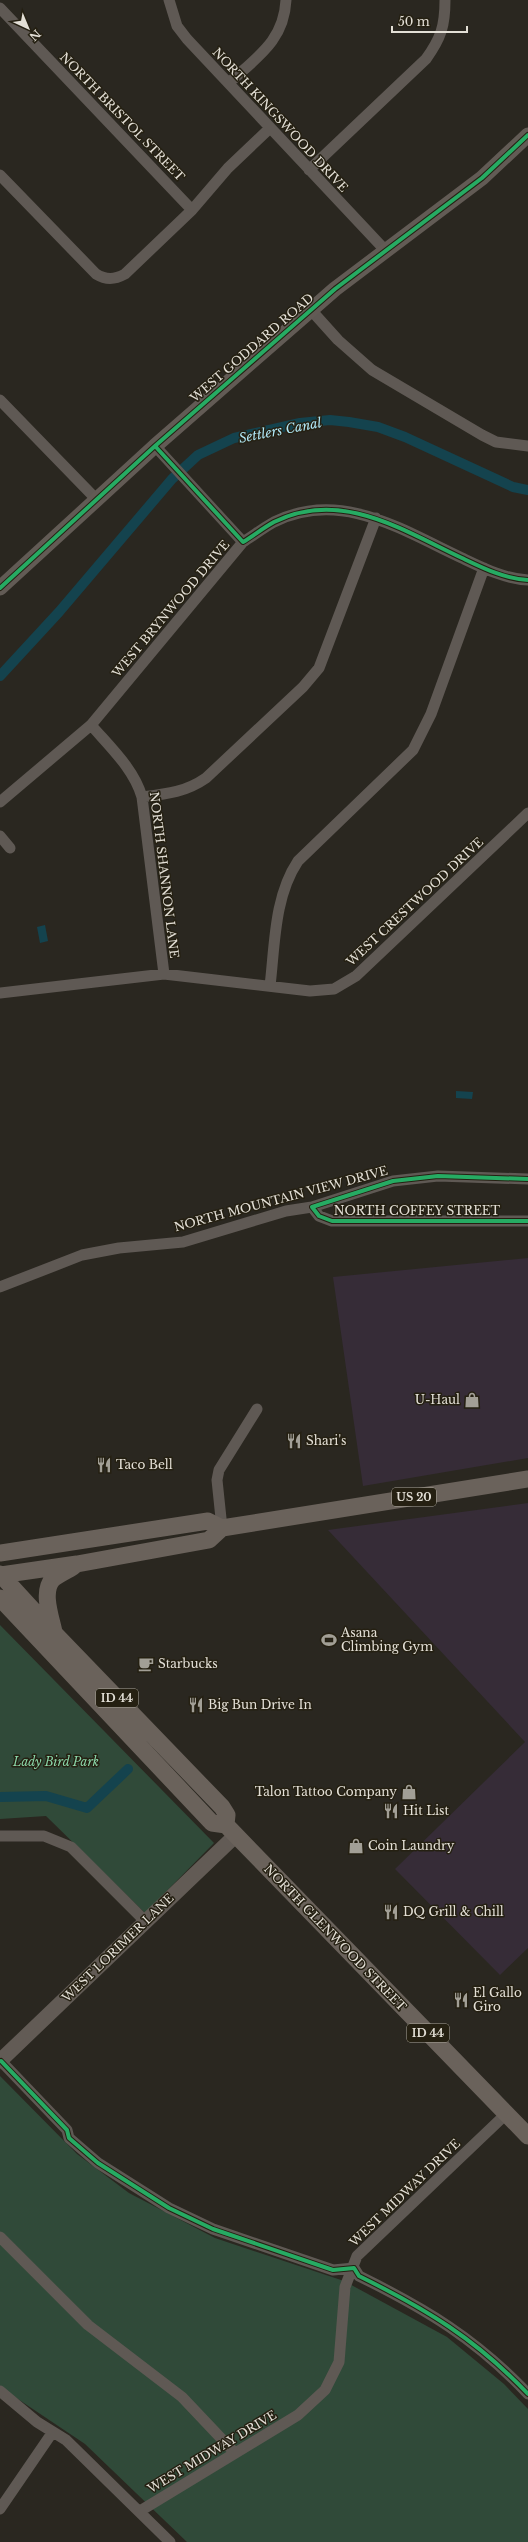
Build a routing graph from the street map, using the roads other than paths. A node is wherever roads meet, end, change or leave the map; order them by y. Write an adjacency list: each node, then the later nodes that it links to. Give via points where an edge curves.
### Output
1 (169, 0): 5 (street, NORTH KINGSWOOD DRIVE, via 177,26)
2 (286, 0): 5 (street, via 285,16 278,34)
3 (445, 0): 8 (street, via 445,18 440,40 426,59)
4 (0, 8): 10 (street, NORTH BRISTOL STREET)
5 (229, 83): 6 (street, NORTH KINGSWOOD DRIVE)
6 (270, 128): 8 (street, NORTH KINGSWOOD DRIVE); 10 (street, via 228,168)
7 (528, 136): 11 (street, WEST GODDARD ROAD, via 482,178)
8 (309, 170): 11 (street, NORTH KINGSWOOD DRIVE)
9 (0, 175): 10 (street, via 96,274 109,279 125,274)
10 (192, 210)
11 (385, 250): 12 (street, WEST GODDARD ROAD)
12 (311, 310): 14 (street, WEST GODDARD ROAD); 15 (street, via 356,357 392,384 496,442)
13 (0, 400): 16 (street)
14 (155, 446): 16 (street, WEST GODDARD ROAD); 18 (street)
15 (528, 446)
16 (97, 500): 21 (street, WEST GODDARD ROAD)
17 (376, 518): 18 (street, WEST BRYNWOOD DRIVE, via 348,510 306,511 274,522); 19 (street, WEST BRYNWOOD DRIVE); 23 (street, via 319,668 303,687 206,778 192,788)
18 (243, 542): 22 (street, WEST BRYNWOOD DRIVE)
19 (484, 568): 20 (street, WEST BRYNWOOD DRIVE); 29 (street, via 431,714 413,750 298,861 288,876 281,895)
20 (528, 580)
21 (0, 588)
22 (91, 725): 23 (street, NORTH SHANNON LANE, via 130,771 138,783); 24 (street, WEST BRYNWOOD DRIVE)
23 (142, 797): 28 (street, NORTH SHANNON LANE)
24 (0, 802)
25 (528, 813): 29 (street, WEST CRESTWOOD DRIVE, via 356,976 334,989 310,991)
26 (0, 836): 27 (street)
27 (10, 848)
28 (164, 974): 29 (street, WEST CRESTWOOD DRIVE); 30 (street, WEST CRESTWOOD DRIVE)
29 (270, 986)
30 (0, 993)
31 (528, 1179): 32 (street, NORTH MOUNTAIN VIEW DRIVE, via 438,1176 393,1181)
32 (312, 1207): 33 (street, NORTH COFFEY STREET, via 319,1216 332,1221); 34 (street, NORTH MOUNTAIN VIEW DRIVE, via 286,1211 184,1242 119,1248 82,1255)
33 (528, 1221)
34 (0, 1287)
35 (257, 1409): 37 (street, via 219,1470 217,1480)
36 (528, 1479): 37 (main road, US 20)
37 (222, 1528): 38 (main road, US 20, via 208,1521); 39 (main road, via 209,1540)
38 (0, 1553)
39 (77, 1564): 40 (main road); 42 (main road, via 53,1580 48,1589 48,1605)
40 (0, 1575): 42 (main road, NORTH GLENWOOD STREET / ID 44)
41 (0, 1598): 43 (main road, NORTH GLENWOOD STREET / ID 44, via 212,1823)
42 (55, 1634): 43 (main road, NORTH GLENWOOD STREET / ID 44, via 222,1807)
43 (231, 1830): 45 (street, WEST LORIMER LANE); 47 (main road, NORTH GLENWOOD STREET / ID 44)
44 (0, 1836): 45 (street, via 44,1836 71,1847)
45 (146, 1922): 46 (street, WEST LORIMER LANE)
46 (0, 2061): 50 (street, via 67,2130 69,2138 98,2163 169,2208 213,2229 332,2270)
47 (506, 2114): 48 (main road, NORTH GLENWOOD STREET / ID 44); 50 (street, WEST MIDWAY DRIVE, via 357,2256)
48 (528, 2136)
49 (0, 2237): 54 (street, via 88,2325 182,2397)
50 (354, 2268): 52 (street, via 359,2276 413,2303 447,2324 495,2362); 54 (street, WEST MIDWAY DRIVE, via 345,2287 339,2362 325,2390 298,2415)
51 (0, 2391): 53 (street)
52 (528, 2394)
53 (52, 2433): 55 (street); 56 (street, via 66,2440)
54 (235, 2453): 56 (street, WEST MIDWAY DRIVE)
55 (0, 2509)
56 (140, 2511): 57 (street)
57 (170, 2542)

